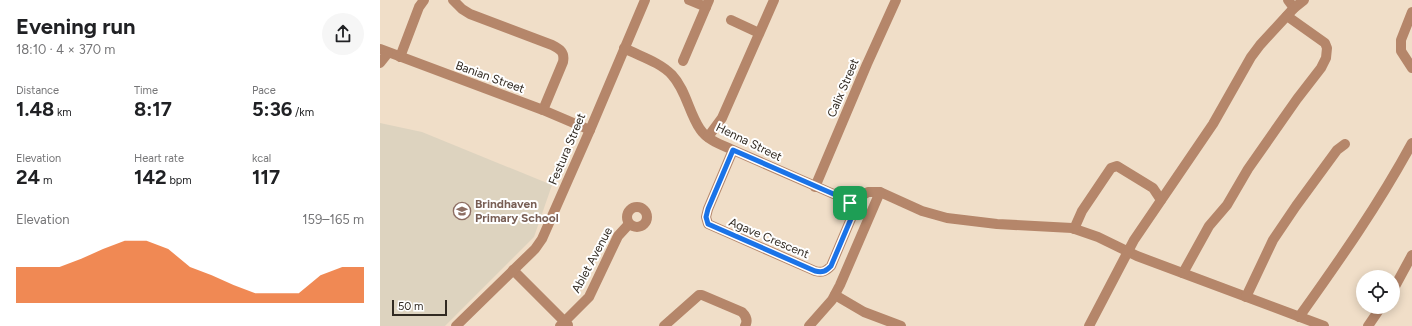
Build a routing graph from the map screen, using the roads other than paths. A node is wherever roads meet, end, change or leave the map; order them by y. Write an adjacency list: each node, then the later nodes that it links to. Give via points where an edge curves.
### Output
1 (424, 0): 16 (street)
2 (453, 0): 20 (street, via 470,14 563,52 562,62)
3 (645, 0): 14 (street, Festura Street)
4 (689, 0): 8 (street)
5 (774, 0): 13 (street)
6 (896, 0): 26 (street, Calix Street)
7 (1304, 0): 9 (street)
8 (707, 3): 17 (street)
9 (1291, 4): 11 (street)
10 (1412, 12): 19 (street, via 1401,40 1401,51)
11 (1287, 16): 28 (street, via 1260,44 1213,124); 35 (street, via 1324,43 1327,48 1322,68 1209,226)
12 (730, 20): 13 (street)
13 (759, 33): 22 (street, via 722,118)
14 (624, 48): 21 (street, Festura Street); 22 (street, Henna Street, via 671,74 700,129)
15 (384, 51): 16 (street, Banian Street); 18 (street)
16 (400, 57): 20 (street, Banian Street)
17 (683, 61)
18 (380, 62)
19 (1412, 68)
20 (543, 110): 21 (street, Banian Street)
21 (590, 130): 34 (street, Festura Street, via 542,239)
22 (708, 137): 25 (street, Henna Street)
23 (1412, 143): 40 (street, via 1398,170)
24 (1345, 144): 38 (street, via 1337,150 1273,240)
25 (733, 150): 26 (street, Henna Street); 29 (street, Agave Crescent, via 708,209 706,217 708,224 713,227 815,271 824,272 831,266 853,214)
26 (815, 187): 29 (street, Henna Street)
27 (880, 192): 29 (street, via 868,192); 31 (street, via 922,211 947,218); 37 (street)
28 (1161, 200): 31 (street, via 1153,188 1117,166 1111,168 1082,211); 32 (street)
29 (850, 203)
30 (630, 224): 42 (street, Ablet Avenue, via 618,236 589,297)
31 (1074, 229): 32 (street, via 1098,237)
32 (1127, 252): 35 (street); 47 (street)
33 (1412, 255): 36 (street)
34 (513, 270): 42 (street); 43 (street, Festura Street)
35 (1183, 273): 38 (street)
36 (1400, 277)
37 (835, 295): 45 (street); 46 (street, via 864,312)
38 (1246, 297): 40 (street)
39 (1376, 314): 49 (street)
40 (1299, 317): 48 (street)
41 (745, 321): 44 (street, via 742,312 699,295)
42 (564, 324)
43 (456, 326)
44 (664, 326)
45 (809, 326)
46 (901, 326)
47 (1090, 326)
48 (1324, 326)
49 (1368, 326)

